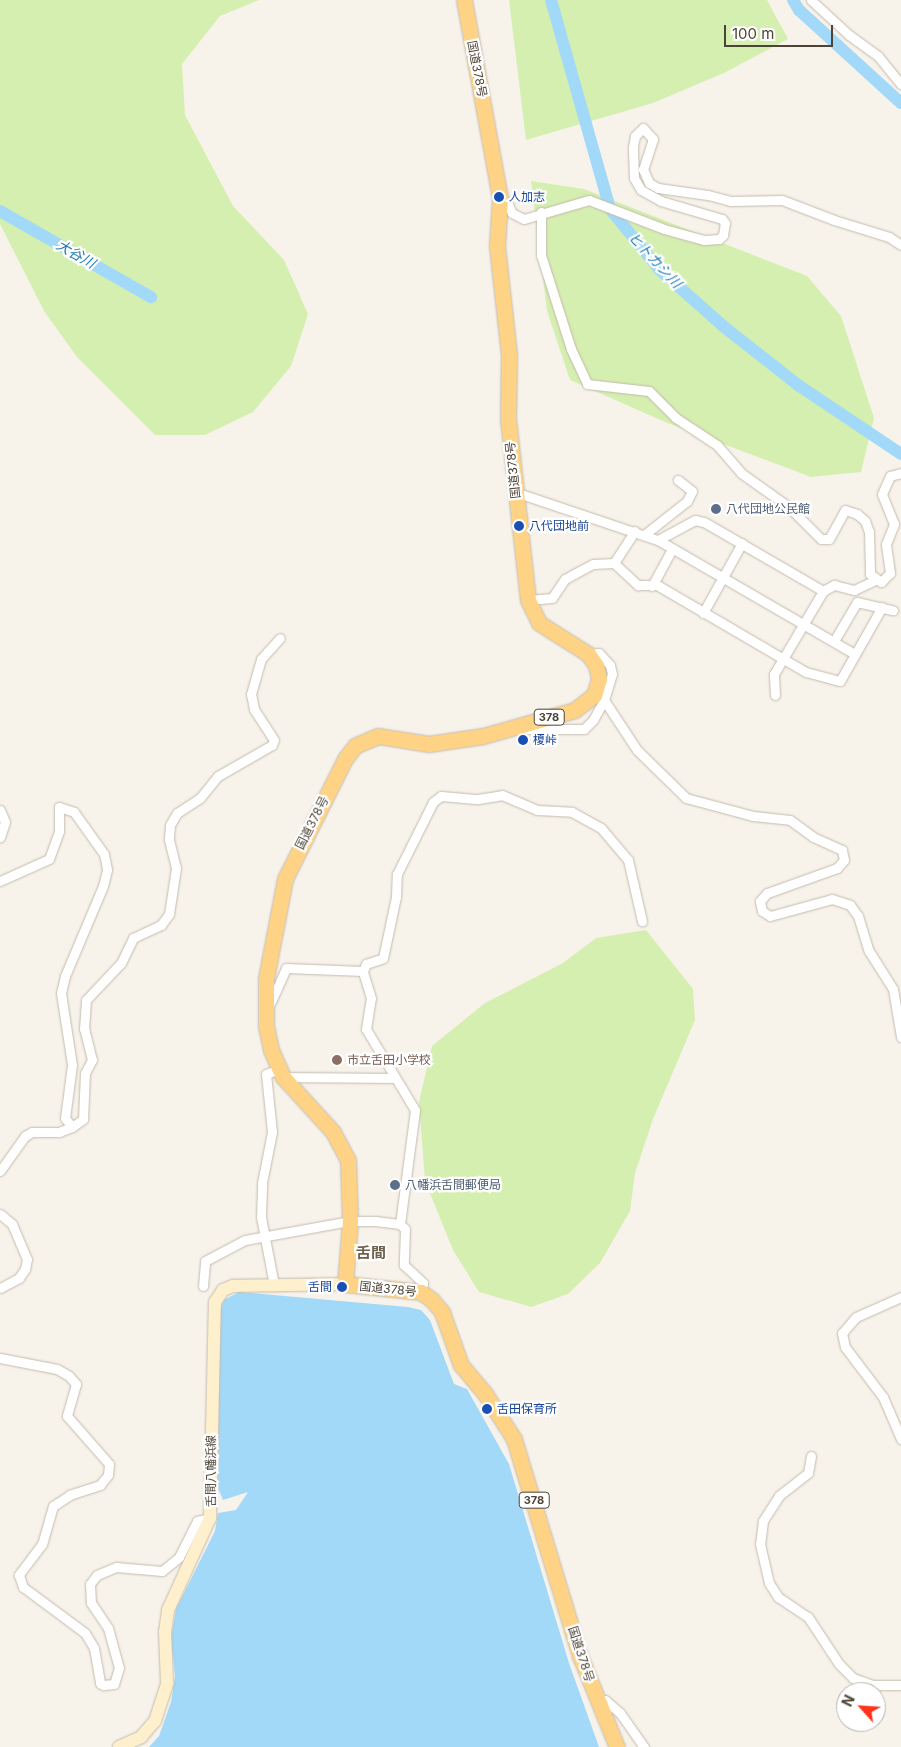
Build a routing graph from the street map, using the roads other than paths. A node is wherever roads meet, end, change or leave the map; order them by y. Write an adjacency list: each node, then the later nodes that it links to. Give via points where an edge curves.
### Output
1 (464, 0): 4 (highway, 国道378号)
2 (810, 0): 3 (street, via 878,56)
3 (901, 84)
4 (500, 198): 5 (street, via 516,217 524,219); 9 (highway, 国道378号, via 498,260 509,354 508,419)
5 (541, 212): 6 (street, via 589,200 664,229 704,240 719,239 725,223 722,219 661,202 642,190 634,178 633,147 635,136 643,128 653,139 642,169 650,183 658,188 708,195 731,202 782,200 889,237); 16 (street, via 541,255 583,380 594,385 649,391 676,418 717,445 741,473 789,507 822,539 829,539 845,510 857,514 865,521 869,532 870,574)
6 (901, 245)
7 (901, 472): 16 (street, via 890,476 882,494 894,524 886,544 890,573 886,579)
8 (678, 480): 10 (street, via 692,491 688,501)
9 (515, 492): 10 (street); 19 (highway, 国道378号)
10 (640, 533): 11 (street); 14 (street)
11 (658, 540): 12 (street, via 695,520); 13 (street)
12 (742, 544): 15 (street); 18 (street)
13 (672, 549): 15 (street); 17 (street)
14 (614, 563): 17 (street, via 638,585); 19 (street, via 593,564 564,579 552,598)
15 (722, 579): 22 (street); 23 (street)
16 (876, 580): 18 (street, via 854,590 834,585)
17 (652, 586): 22 (street, via 657,585)
18 (823, 591): 23 (street)
19 (528, 600): 26 (highway, 国道378号, via 539,623)
20 (882, 608): 21 (street); 25 (street, via 858,602); 27 (street)
21 (894, 610)
22 (703, 613): 28 (street)
23 (803, 624): 25 (street); 28 (street)
24 (280, 638): 41 (street, via 261,659 251,694 254,708 274,740 272,745 218,776 200,798 177,812 170,825 169,839 176,868 169,914 161,925 133,938 121,963 86,1000 84,1029 92,1060 85,1074 84,1119)
25 (834, 641): 27 (street)
26 (588, 654): 30 (street, via 599,653 610,665 612,674); 31 (highway, 国道378号 / 378, via 596,665 599,679 594,695 586,704)
27 (855, 654): 28 (street, via 840,681 806,672)
28 (784, 660): 29 (street, via 773,680)
29 (775, 695)
30 (604, 700): 31 (street, via 584,729 524,729); 38 (street, via 637,750 686,798 753,816 790,820 813,837 842,850 844,860 831,872 766,893 760,900 762,911 770,916 832,899 850,905 858,916 869,951 893,989)
31 (520, 725): 37 (highway, 国道378号 / 378, via 444,744 378,736 355,746 345,759 285,879 266,979)
32 (0, 810): 33 (street, via 5,822)
33 (0, 837)
34 (0, 881): 41 (street, via 48,859 59,831 59,808 74,812 104,854 107,870 103,886 62,985 60,1003 72,1065 64,1118)
35 (642, 921): 36 (street, via 628,860 601,828 572,812 537,810 502,795 478,799 441,796 433,802 397,874 396,897 383,958 366,964)
36 (363, 971): 37 (street, via 286,968 273,992 271,1021); 40 (street, via 371,998 366,1029 391,1066)
37 (266, 1026): 39 (highway, 国道378号 / 378)
38 (901, 1037)
39 (281, 1073): 40 (street); 44 (highway, 国道378号 / 378, via 343,1146 350,1175); 46 (street, via 266,1074 272,1132 262,1183)
40 (394, 1078): 45 (street, via 416,1110)
41 (72, 1127): 42 (street, via 59,1132 32,1132 25,1136)
42 (0, 1171)
43 (0, 1214): 50 (street, via 12,1224 27,1259 19,1278)
44 (350, 1221): 45 (street); 46 (street); 47 (highway, 国道378号 / 378)
45 (400, 1224): 51 (street, via 405,1229 404,1265 423,1283)
46 (263, 1236): 48 (street); 49 (street, via 234,1244 205,1261)
47 (345, 1284): 48 (main road, 舌間八幡浜線); 51 (highway, 国道378号)
48 (274, 1285): 56 (main road, 舌間八幡浜線, via 233,1286 223,1290 215,1302)
49 (203, 1286)
50 (0, 1288)
51 (421, 1292): 58 (highway, 国道378号 / 378, via 442,1312 461,1365 484,1392 514,1439)
52 (901, 1297): 54 (street, via 856,1317 842,1332 845,1347 883,1397)
53 (0, 1358): 56 (street, via 57,1368 69,1376 76,1384 67,1416 109,1464 108,1475 100,1485 70,1495 53,1506 42,1544 19,1575 23,1587 90,1639 103,1685 114,1684 119,1668 108,1628 91,1603 90,1584 97,1575 116,1567 162,1571 179,1557 197,1522)
54 (901, 1439)
55 (811, 1456): 57 (street, via 808,1473 779,1496 762,1521 760,1544 769,1583 778,1597 813,1623 839,1664 853,1678 872,1685)
56 (210, 1518): 59 (main road, 舌間八幡浜線, via 168,1610 165,1632 167,1683 155,1721 141,1737)
57 (901, 1686)
58 (598, 1704): 60 (highway, 国道378号 / 378); 61 (street, via 605,1700 620,1714)
59 (119, 1747)
60 (617, 1747)
61 (644, 1747)

